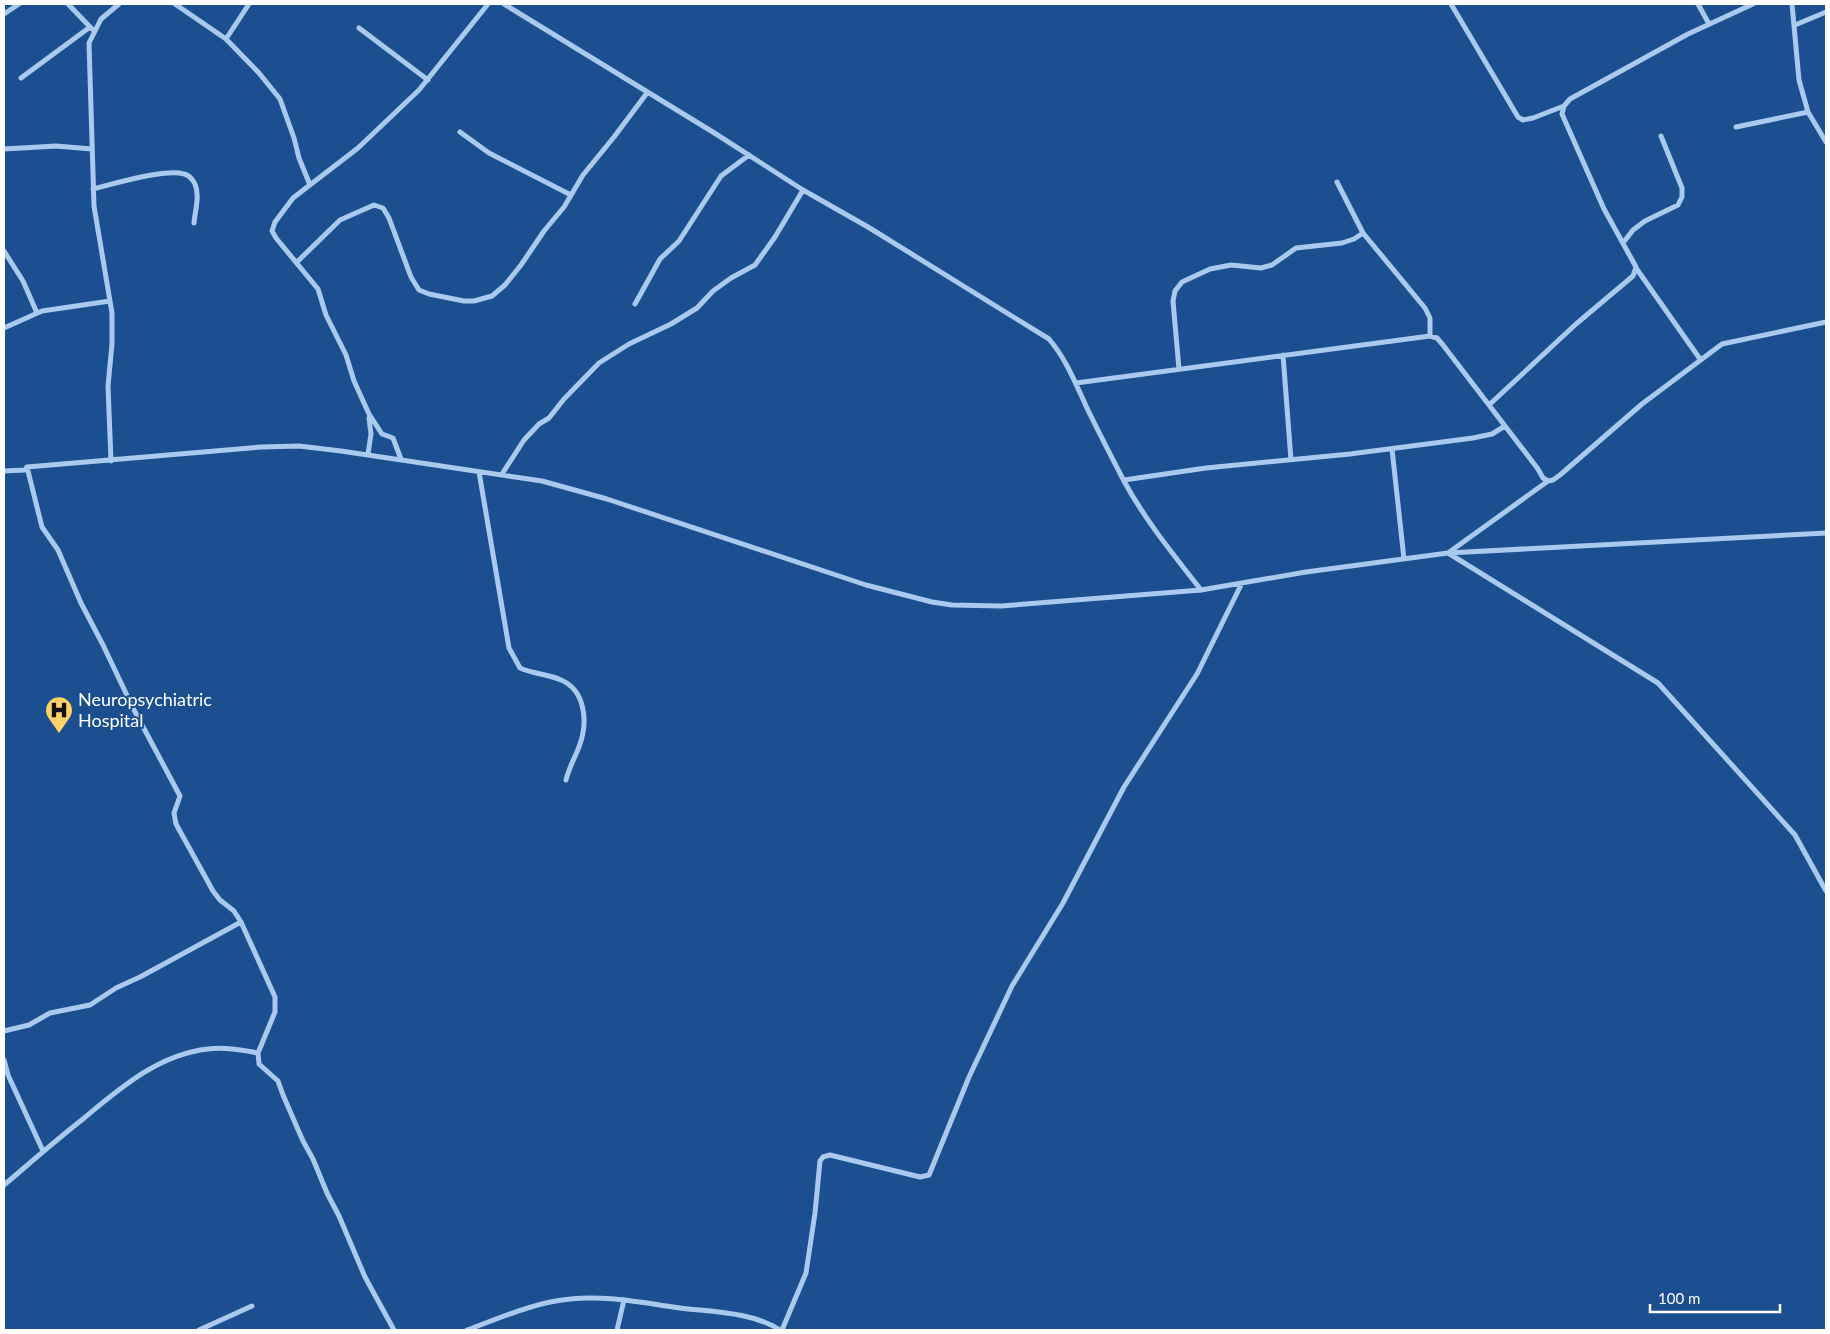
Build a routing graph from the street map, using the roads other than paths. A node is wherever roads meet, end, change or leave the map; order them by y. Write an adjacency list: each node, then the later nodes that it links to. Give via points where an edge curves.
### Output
1 (19, 4): 13 (street)
2 (68, 4): 17 (street)
3 (119, 4): 17 (street)
4 (176, 4): 18 (street)
5 (249, 4): 18 (street)
6 (488, 4): 20 (street)
7 (504, 4): 21 (street)
8 (1452, 4): 22 (street, via 1518,116 1523,120 1533,118)
9 (1698, 4): 14 (street)
10 (1753, 4): 14 (street)
11 (1792, 4): 15 (street)
12 (1826, 12): 15 (street)
13 (4, 14)
14 (1709, 24): 22 (street, via 1570,99)
15 (1795, 25): 23 (street, via 1799,80)
16 (359, 28): 20 (street)
17 (92, 29): 19 (street); 29 (street, via 89,43)
18 (226, 39): 32 (street, via 280,99)
19 (21, 78)
20 (428, 80): 32 (street, via 358,148)
21 (647, 93): 30 (street); 35 (street)
22 (1564, 106): 38 (street, via 1562,114 1604,209)
23 (1808, 112): 24 (street); 27 (street)
24 (1736, 127)
25 (460, 132): 35 (street, via 489,153)
26 (1661, 136): 38 (street, via 1682,188 1682,197 1678,205 1633,230)
27 (1825, 139)
28 (4, 149): 29 (street, via 56,146)
29 (92, 149): 33 (street)
30 (749, 155): 34 (street); 43 (street, via 721,176 679,241 660,259)
31 (1336, 182): 37 (street)
32 (310, 185): 40 (street, via 282,210 272,231)
33 (93, 189): 36 (street, via 162,174 183,173 195,184 198,194); 42 (street)
34 (803, 190): 51 (street, via 1049,339 1060,351); 63 (street, via 755,264 713,291 697,308 599,363 549,418 524,440)
35 (571, 195): 40 (street, via 505,285 492,296 474,301 420,290 389,218 383,208 374,205 340,220)
36 (194, 223)
37 (1363, 232): 47 (street, via 1425,308 1430,318); 50 (street, via 1342,243 1296,248 1272,265 1261,268 1231,265 1210,269 1182,282 1173,301)
38 (1623, 243): 41 (street)
39 (4, 251): 44 (street, via 23,281)
40 (297, 262): 53 (street, via 318,289)
41 (1636, 267): 49 (street); 52 (street, via 1633,276)
42 (110, 301): 44 (street); 59 (street, via 112,337 108,386)
43 (635, 304)
44 (37, 313): 46 (street)
45 (1826, 322): 49 (street, via 1722,344)
46 (4, 328)
47 (1430, 336): 48 (street); 52 (street, via 1438,338)
48 (1283, 355): 50 (street); 58 (street)
49 (1700, 359): 65 (street, via 1560,475)
50 (1179, 369): 51 (street)
51 (1076, 383): 64 (street)
52 (1489, 405): 54 (street)
53 (369, 414): 56 (street); 57 (street, via 382,434 393,438)
54 (1506, 426): 55 (street, via 1492,434 1473,438); 65 (street)
55 (1392, 449): 58 (street); 68 (street)
56 (368, 454): 57 (street); 59 (street, via 299,446 262,447)
57 (401, 459): 62 (street)
58 (1292, 460): 64 (street)
59 (111, 461): 60 (street)
60 (27, 467): 61 (street, via 25,470); 73 (street, via 42,528 58,550 133,708 180,796 174,813 176,824 213,891)
61 (4, 471)
62 (479, 472): 63 (street); 71 (street, via 513,658 520,668 563,681 578,694 581,702 584,730)
63 (502, 474): 70 (street, via 607,499 866,585 945,604 1001,606)
64 (1124, 480): 70 (street, via 1156,533)
65 (1548, 481): 67 (street)
66 (1826, 533): 67 (street)
67 (1448, 553): 68 (street); 72 (street, via 1658,683 1795,835)
68 (1404, 559): 69 (street)
69 (1242, 583): 70 (street); 85 (street, via 1197,674 1124,788 1063,903 1012,986 969,1077 929,1175 920,1177 830,1155 820,1161 806,1274)
70 (1201, 590)
71 (566, 780)
72 (1826, 891)
73 (241, 922): 74 (street, via 90,1005 50,1013 29,1024); 75 (street, via 276,1001 275,1012)
74 (4, 1031)
75 (258, 1052): 77 (street, via 208,1049 164,1062 125,1085); 82 (street, via 261,1067 278,1081 365,1277)
76 (4, 1060): 77 (street)
77 (43, 1151): 78 (street)
78 (4, 1185)
79 (624, 1300): 83 (street, via 569,1299 532,1307); 84 (street); 85 (street, via 741,1316)
80 (252, 1306): 81 (street)
81 (200, 1330)
82 (394, 1330)
83 (467, 1330)
84 (617, 1330)
85 (781, 1330)

